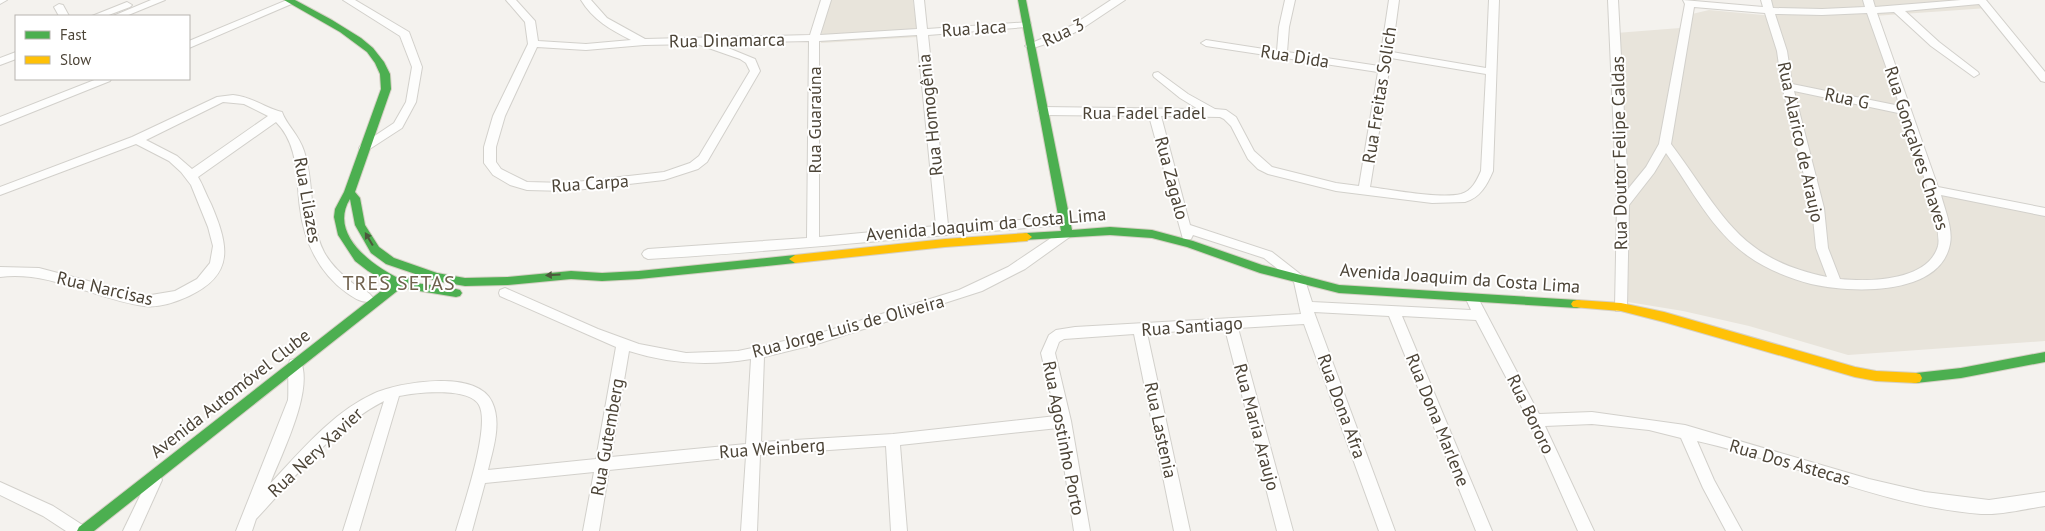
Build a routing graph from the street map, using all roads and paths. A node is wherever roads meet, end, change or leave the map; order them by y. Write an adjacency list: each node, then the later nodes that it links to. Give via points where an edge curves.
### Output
1 (138, 0): 21 (street)
2 (160, 0): 22 (street)
3 (348, 0): 55 (street, via 405,34 417,67 411,102 398,125)
4 (511, 0): 30 (street, via 530,21)
5 (586, 0): 24 (street, via 589,8)
6 (826, 0): 26 (street, Rua Guaraúna)
7 (919, 0): 25 (street, Rua Homogênia)
8 (1022, 0): 23 (main road)
9 (1120, 0): 16 (street, Rua 3)
10 (1290, 0): 36 (street, via 1284,23)
11 (1394, 0): 37 (street, Rua Freitas Solich)
12 (1494, 0): 41 (street, Rua Fadel Fadel)
13 (1614, 0): 61 (street, Rua Doutor Felipe Caldas)
14 (289, 1): 31 (street); 55 (main road, Avenida Joaquim da Costa Lima, via 334,24 379,60 385,74 386,89)
15 (1981, 1): 20 (street); 44 (street)
16 (1109, 2): 33 (street, Rua 3, via 1089,20 1068,32)
17 (1689, 2): 18 (street); 54 (street)
18 (1768, 5): 19 (street); 46 (street, Rua Alarico de Araujo, via 1782,51)
19 (1870, 5): 20 (street); 48 (street, Rua Gonçalves Chaves)
20 (1896, 8): 42 (street)
21 (100, 15)
22 (121, 15)
23 (1026, 24): 25 (street, Rua Jaca); 33 (main road)
24 (619, 30): 28 (street); 32 (street)
25 (922, 32): 26 (street, Rua Dinamarca); 65 (street, Rua Homogênia)
26 (814, 38): 27 (street, Rua Dinamarca); 66 (street, Rua Guaraúna)
27 (699, 41): 28 (street, Rua Dinamarca); 30 (street, Rua Carpa, via 744,57 751,61 755,71 703,159 688,169 664,176 567,187 527,186 514,182 497,172 490,163 490,146 499,116)
28 (644, 42): 32 (street, Rua Dinamarca)
29 (1206, 43): 36 (street, Rua Dida)
30 (533, 44): 32 (street, Rua Dinamarca)
31 (190, 45)
32 (605, 45)
33 (1030, 46): 47 (main road)
34 (15, 47): 35 (street)
35 (0, 53)
36 (1282, 54): 40 (street, Rua Dida)
37 (1387, 54): 40 (street, Rua Freitas Solich); 41 (street)
38 (15, 55): 39 (street)
39 (0, 62)
40 (1384, 70): 57 (street, Rua Freitas Solich)
41 (1491, 72): 57 (street, Rua Fadel Fadel, via 1487,171 1481,186 1465,198 1432,199)
42 (1974, 74)
43 (1158, 75): 50 (street, via 1184,96)
44 (2045, 79)
45 (103, 80): 52 (street)
46 (1788, 86): 48 (street, Rua G); 78 (street, Rua Alarico de Araujo, via 1818,208 1822,248)
47 (1043, 111): 49 (street, Rua Fadel Fadel); 63 (main road)
48 (1906, 111): 58 (street, Rua Gonçalves Chaves)
49 (1154, 112): 50 (street, Rua Fadel Fadel); 64 (street, Rua Zagalo)
50 (1212, 112): 57 (street, Rua Fadel Fadel, via 1227,115 1233,120 1248,150 1258,164 1268,170 1336,187)
51 (278, 115): 53 (street, Rua Lilazes, via 246,99 221,99); 56 (street); 81 (street, Rua Lilazes, via 299,145 309,223 321,259 340,281)
52 (0, 121)
53 (136, 140): 56 (street, Rua Narcisas, via 165,154); 59 (street, Rua Lilazes)
54 (1665, 144): 61 (street, via 1650,170); 78 (street, Rua Gonçalves Chaves, via 1720,223 1737,241 1790,272)
55 (365, 148): 60 (main road, Avenida Joaquim da Costa Lima)
56 (192, 176): 73 (street, Rua Narcisas, via 218,233 219,255 205,280 188,291 166,300 145,301 39,273)
57 (1364, 189)
58 (1934, 190): 62 (street); 78 (street, Rua Gonçalves Chaves, via 1945,244 1927,269 1904,280 1880,285)
59 (0, 191)
60 (349, 193): 70 (main road, Avenida Joaquim da Costa Lima, one-way to 60, via 375,250 360,225 355,198); 71 (main road, Avenida Joaquim da Costa Lima, via 339,210 340,226 351,248)
61 (1623, 204): 85 (street, Rua Doutor Felipe Caldas)
62 (2045, 212)
63 (1065, 227): 65 (street); 67 (main road, Avenida Joaquim da Costa Lima, via 1152,234); 72 (main road, Avenida Joaquim da Costa Lima); 93 (street, Rua Jorge Luis de Oliveira, via 1036,256 1003,276 957,295 823,337)
64 (1185, 228): 67 (street, Rua Zagalo); 76 (street, via 1268,255)
65 (942, 230): 66 (street)
66 (813, 243): 68 (street)
67 (1189, 244): 76 (main road, Avenida Joaquim da Costa Lima)
68 (737, 249): 69 (street); 72 (street)
69 (648, 254)
70 (390, 261): 74 (main road, Avenida Joaquim da Costa Lima); 77 (main road)
71 (367, 265): 77 (main road, Avenida Joaquim da Costa Lima); 81 (main road)
72 (740, 265): 75 (main road, Avenida Joaquim da Costa Lima)
73 (0, 272)
74 (436, 277): 75 (main road, Avenida Joaquim da Costa Lima, one-way to 74, via 571,274 465,282); 77 (main road)
75 (602, 277): 80 (main road, Avenida Joaquim da Costa Lima, via 559,287)
76 (1300, 280): 83 (main road, Avenida Joaquim da Costa Lima, via 1340,289); 87 (street, Rua Dona Afra)
77 (399, 283): 79 (main road, Avenida Joaquim da Costa Lima); 81 (main road, Avenida Automóvel Clube)
78 (1836, 284)
79 (438, 291): 80 (main road, Avenida Joaquim da Costa Lima); 82 (main road)
80 (505, 293): 92 (street, Rua Jorge Luis de Oliveira)
81 (368, 295): 84 (main road); 95 (main road, Avenida Automóvel Clube)
82 (410, 298)
83 (1472, 299): 85 (main road, Avenida Joaquim da Costa Lima); 88 (street, Rua Bororo)
84 (391, 302)
85 (1620, 307): 94 (main road, Avenida Joaquim da Costa Lima, via 1660,315 1877,376 1911,378 1944,375)
86 (1393, 310): 87 (street, Rua Santiago); 88 (street, Rua Santiago); 121 (street, Rua Dona Marlene)
87 (1308, 313): 89 (street, Rua Santiago); 120 (street, Rua Dona Afra)
88 (1480, 315): 97 (street, Rua Bororo)
89 (1230, 323): 90 (street, Rua Santiago); 119 (street, Rua Maria Araujo)
90 (1140, 329): 91 (street, Rua Santiago); 118 (street, Rua Lastenia)
91 (1075, 332): 98 (street, Rua Agostinho Porto, via 1061,334 1054,339 1048,353)
92 (623, 344): 93 (street, Rua Jorge Luis de Oliveira, via 687,358); 102 (street, Rua Gutemberg)
93 (758, 353): 101 (street)
94 (2045, 357)
95 (295, 364): 103 (main road, Avenida Automóvel Clube); 107 (street, via 295,400)
96 (394, 391): 104 (street, Rua Nery Xavier, via 419,386 466,388 482,396 488,409 488,432); 107 (street, Rua Nery Xavier, via 368,402 346,419); 112 (street)
97 (1535, 420): 99 (street, Rua Dos Astecas, via 1605,418); 122 (street, Rua Bororo)
98 (1064, 421): 100 (street, Rua Weinberg); 117 (street, Rua Agostinho Porto)
99 (1685, 431): 106 (street, Rua Dos Astecas, via 1930,500 1984,507); 123 (street)
100 (894, 440): 101 (street, Rua Weinberg); 116 (street)
101 (753, 449): 102 (street, Rua Weinberg); 115 (street)
102 (602, 464): 104 (street, Rua Weinberg); 114 (street, Rua Gutemberg)
103 (158, 473): 109 (main road, Avenida Automóvel Clube); 110 (street)
104 (479, 477): 113 (street, Rua Nery Xavier)
105 (0, 488): 108 (street, via 48,511)
106 (2045, 499)
107 (250, 515): 111 (street)
108 (79, 531)
109 (84, 531)
110 (131, 531)
111 (244, 531)
112 (351, 531)
113 (464, 531)
114 (591, 531)
115 (749, 531)
116 (899, 531)
117 (1082, 531)
118 (1182, 531)
119 (1285, 531)
120 (1388, 531)
121 (1484, 531)
122 (1586, 531)
123 (1734, 531)

